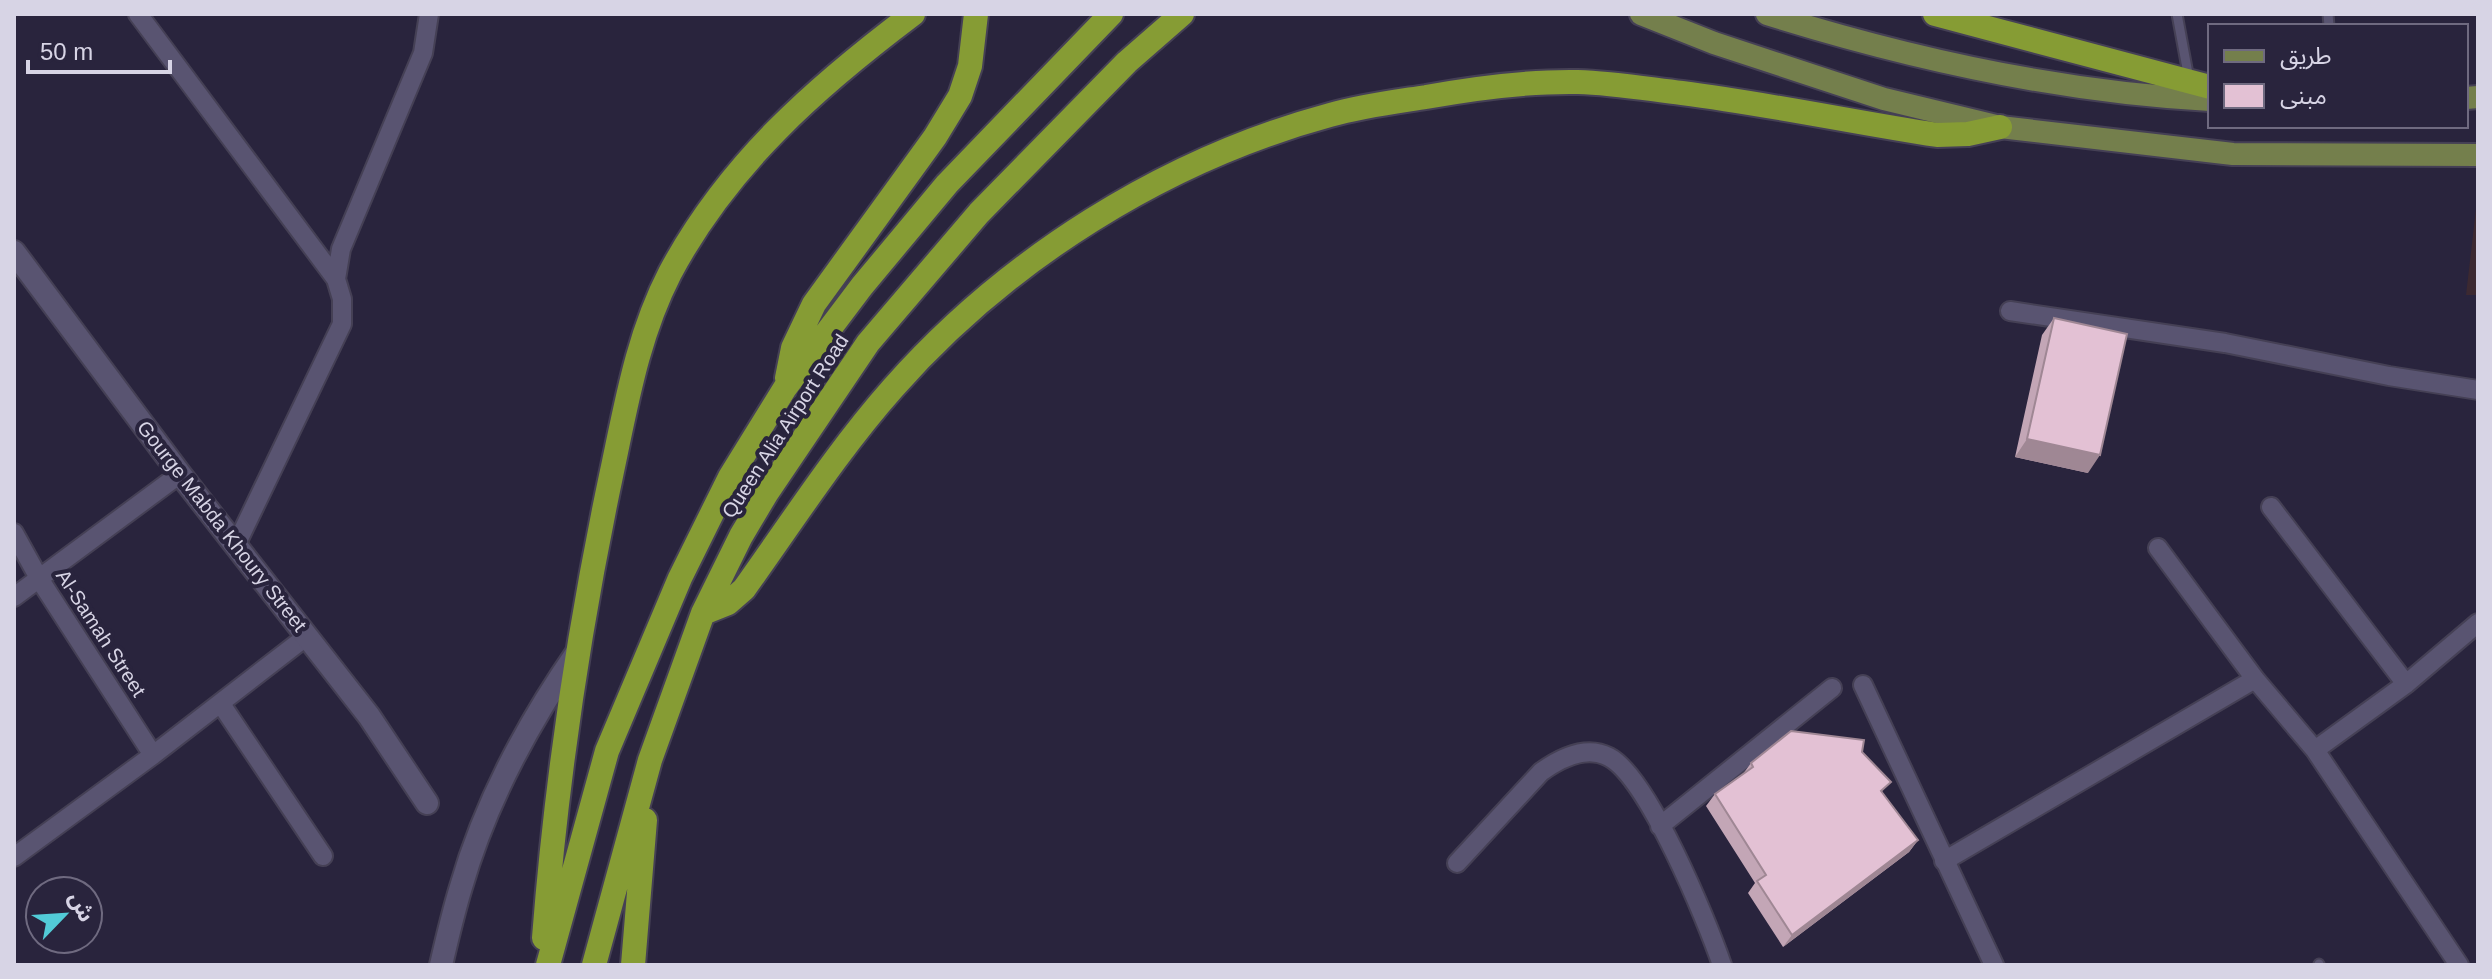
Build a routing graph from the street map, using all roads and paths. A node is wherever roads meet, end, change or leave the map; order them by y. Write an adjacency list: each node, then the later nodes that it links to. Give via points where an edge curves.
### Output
1 (138, 14): 16 (street)
2 (429, 14): 16 (street, via 423,53 341,249)
3 (913, 14): 30 (highway, via 822,85 778,128 734,177 672,271 638,350)
4 (976, 14): 18 (highway, via 970,66 960,96 814,304 793,348)
5 (1111, 14): 18 (highway, Queen Alia Airport Road, via 947,184)
6 (1182, 14): 27 (highway, Queen Alia Airport Road, via 1127,62 979,213 868,343 766,494)
7 (1641, 14): 13 (main road, via 1884,99)
8 (1767, 14): 12 (main road, via 1970,70 2156,98)
9 (1935, 14): 11 (highway)
10 (2177, 14): 11 (lane)
11 (2200, 84)
12 (2208, 100)
13 (2000, 127): 14 (main road, via 2233,154); 27 (highway, via 1937,135 1716,98 1580,82 1454,92 1333,114 1282,130 1195,165 1099,217 1034,259 976,306 892,389 744,589)
14 (2478, 155)
15 (14, 252): 20 (street, Gourge Mabda Khoury Street)
16 (336, 279): 23 (street, via 342,324)
17 (2010, 311): 19 (street, via 2225,343)
18 (785, 388): 46 (highway, Queen Alia Airport Road, via 707,520 607,751)
19 (2478, 390)
20 (180, 474): 23 (street, Gourge Mabda Khoury Street); 25 (street)
21 (2271, 507): 32 (street)
22 (14, 533): 25 (street, Al-Samah Street)
23 (236, 545): 29 (street, Gourge Mabda Khoury Street)
24 (2158, 548): 31 (street)
25 (40, 580): 26 (street); 37 (street, Al-Samah Street)
26 (14, 597)
27 (703, 613): 38 (highway, Queen Alia Airport Road)
28 (2478, 623): 32 (street)
29 (307, 636): 35 (street); 39 (street, Gourge Mabda Khoury Street)
30 (578, 651): 45 (street, via 521,743 488,813 461,885); 46 (highway, via 550,866)
31 (2255, 679): 36 (street); 43 (street)
32 (2406, 684): 36 (street)
33 (1863, 685): 43 (street)
34 (1832, 688): 40 (street)
35 (221, 704): 37 (street); 41 (street)
36 (2315, 750): 51 (street)
37 (153, 755): 42 (street)
38 (650, 760): 47 (highway, Queen Alia Airport Road); 48 (highway)
39 (427, 803)
40 (1660, 826): 44 (street, via 1620,765 1609,757 1583,753 1541,772); 49 (street)
41 (323, 856)
42 (14, 857)
43 (1944, 861): 50 (street)
44 (1457, 863)
45 (441, 965)
46 (545, 965)
47 (594, 965)
48 (633, 965)
49 (1722, 965)
50 (1994, 965)
51 (2459, 965)

